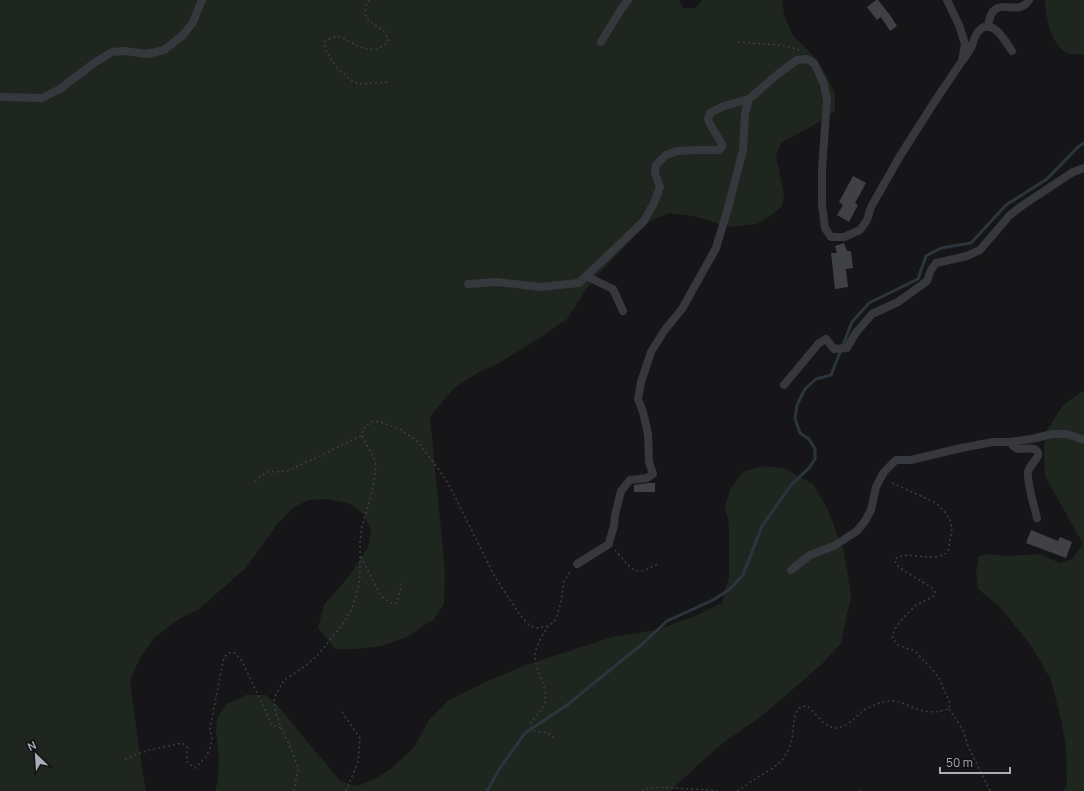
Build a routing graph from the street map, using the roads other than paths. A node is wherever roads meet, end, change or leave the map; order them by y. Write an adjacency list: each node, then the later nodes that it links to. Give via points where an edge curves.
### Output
1 (202, 0): 11 (street, via 193,22 183,35 164,50 147,54 112,52 60,90 42,98)
2 (628, 0): 8 (street)
3 (947, 0): 10 (street, via 965,44)
4 (994, 0): 6 (street)
5 (1029, 0): 6 (street, via 1019,8)
6 (995, 9): 7 (street, via 990,16)
7 (988, 27): 9 (street, via 1000,33); 10 (street, via 978,33)
8 (601, 42)
9 (1012, 51)
10 (962, 61): 12 (street, via 900,156 871,207 867,220 860,230 844,237 831,237 825,228 822,169 827,101 824,84 814,63 808,58 797,60)
11 (0, 97)
12 (748, 99): 14 (street, via 710,113 709,122 722,145 719,150 677,151 666,155 656,165 655,173 660,187 644,222); 21 (street, via 743,150 716,248 682,309 651,352 641,382 638,398 648,434 649,462 653,474 647,478 630,480 621,491 609,544)
13 (1084, 168): 17 (street, via 1072,172 1009,216 980,250 967,256 936,263 927,281 898,302 872,314 847,348 834,349 826,339 819,343)
14 (586, 276): 15 (street, via 579,283 541,287 496,282); 16 (street, via 613,289)
15 (468, 284)
16 (624, 311)
17 (784, 385)
18 (1084, 440): 19 (street, via 1067,434 1052,434)
19 (1011, 442): 20 (street, via 1016,449 1038,451 1038,457 1028,472); 22 (street, via 994,442 911,460 896,460 881,477 871,510 857,531 834,546 810,555)
20 (1037, 518)
21 (577, 564)
22 (791, 570)

